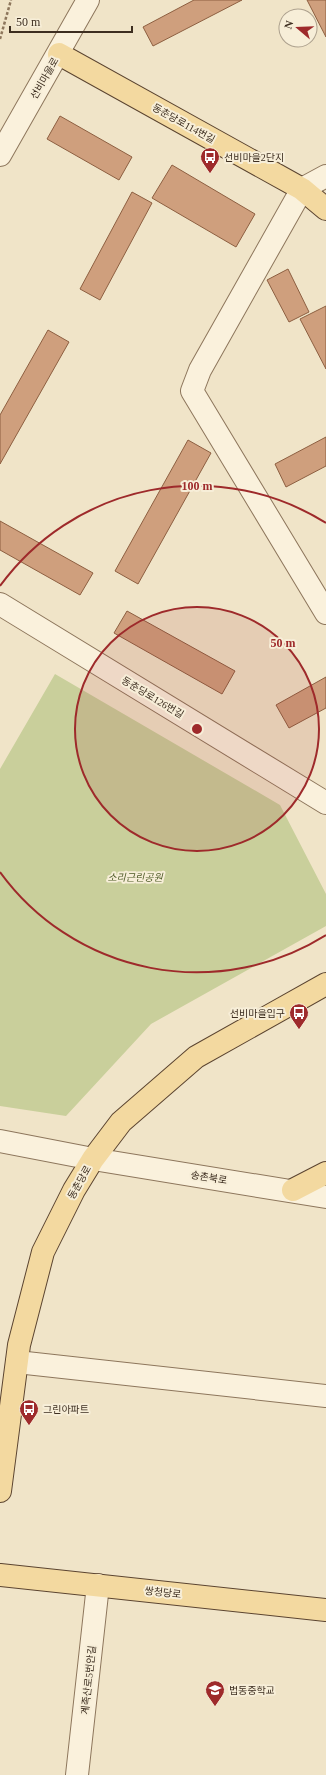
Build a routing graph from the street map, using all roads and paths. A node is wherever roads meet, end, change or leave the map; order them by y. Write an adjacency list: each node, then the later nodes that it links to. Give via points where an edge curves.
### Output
1 (11, 0): 3 (path)
2 (88, 0): 4 (street, 선비마을로)
3 (0, 39)
4 (58, 54): 5 (street, 선비마을로); 7 (main road, 동춘당로114번길)
5 (0, 155)
6 (326, 176): 7 (street)
7 (302, 188): 8 (main road, 동춘당로114번길); 10 (street, via 200,370 192,392)
8 (326, 209)
9 (0, 604): 11 (street, 동춘당로126번길)
10 (326, 613)
11 (326, 802)
12 (326, 984): 14 (main road, 동춘당로, via 196,1057 122,1122)
13 (0, 1141): 14 (street, 송촌북로)
14 (92, 1159): 16 (street, 송촌북로); 18 (main road, 동춘당로, via 42,1252)
15 (326, 1173): 16 (main road)
16 (293, 1190): 17 (street, 송촌북로)
17 (326, 1197)
18 (17, 1362): 19 (street); 20 (main road, 동춘당로)
19 (326, 1396)
20 (0, 1490)
21 (0, 1575): 22 (main road, 쌍청당로)
22 (98, 1585): 23 (main road, 쌍청당로); 24 (street, 계족산로5번안길)
23 (326, 1610)
24 (77, 1775)

